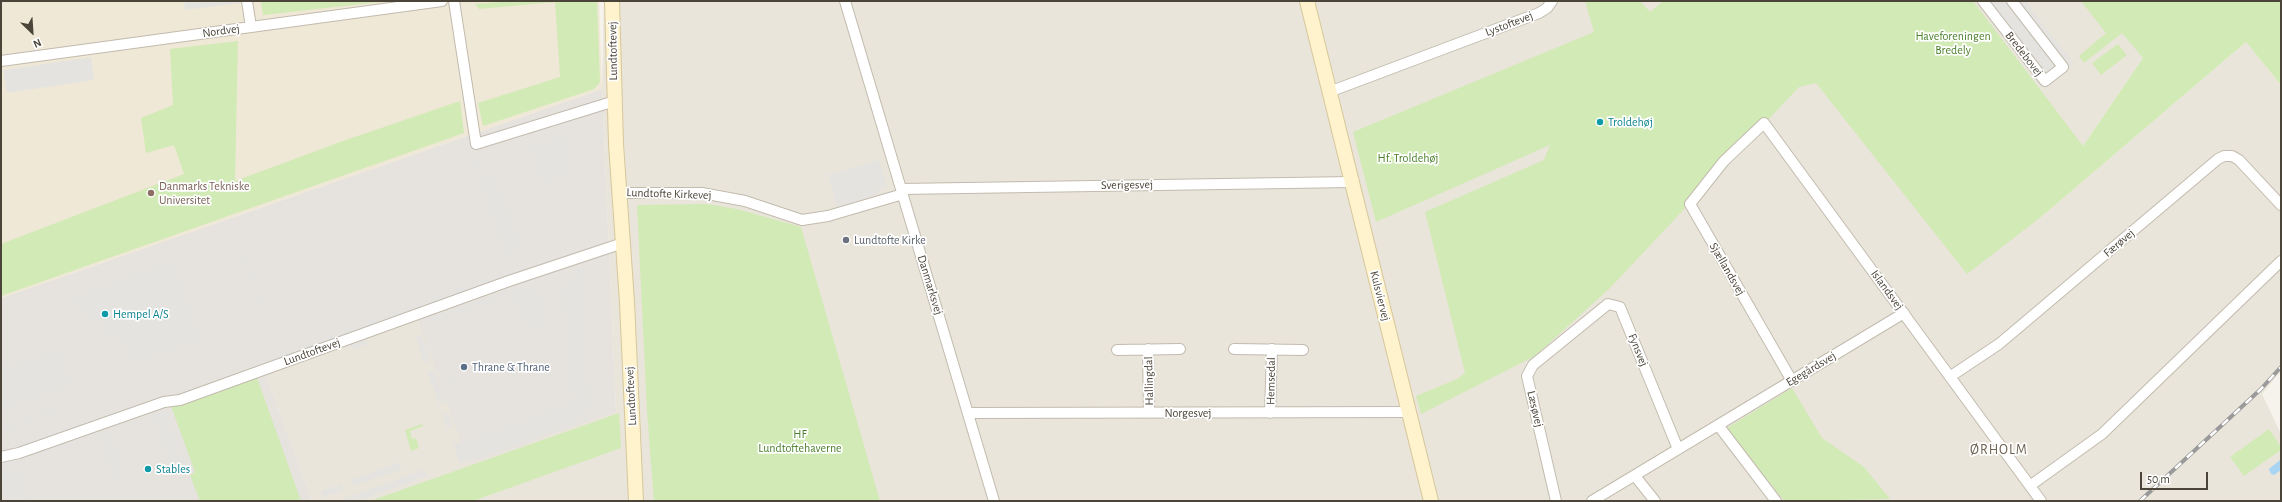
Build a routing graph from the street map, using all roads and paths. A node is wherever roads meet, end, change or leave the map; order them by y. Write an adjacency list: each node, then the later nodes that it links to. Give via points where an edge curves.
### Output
1 (248, 1): 10 (street)
2 (442, 1): 10 (street, Nordvej)
3 (454, 1): 13 (street, via 476,144)
4 (612, 1): 13 (street, Lundtoftevej)
5 (845, 1): 16 (street, Danmarksvej)
6 (1307, 1): 12 (street, Kulsviervej)
7 (1552, 1): 12 (street, Lystoftevej, via 1539,13)
8 (1983, 1): 9 (street, Bredebovej, via 2045,80 2063,66)
9 (2012, 1)
10 (251, 27): 11 (street, Nordvej)
11 (1, 61)
12 (1330, 92): 15 (street, Kulsviervej)
13 (615, 101): 17 (street, Lundtoftevej)
14 (1724, 161): 21 (street, Islandsvej, via 1764,123); 30 (street, Sjællandsvej, via 1690,204)
15 (1352, 182): 16 (street, Sverigesvej); 32 (street, Kulsviervej)
16 (902, 192): 17 (street, Lundtofte Kirkevej, via 828,216 802,220 745,201 702,193); 33 (street, Danmarksvej)
17 (619, 193): 19 (street, Lundtoftevej)
18 (2281, 205): 29 (street, Færøvej, via 2239,160 2232,156 2218,159 1999,344)
19 (623, 243): 37 (street, Lundtoftevej, via 517,278 187,398 164,402); 40 (street, Lundtoftevej)
20 (2281, 261): 39 (street, via 2102,434)
21 (1904, 313): 29 (street, Islandsvej); 30 (street, Egegårdsvej)
22 (1571, 335): 36 (street, Fynsvej, via 1608,304 1620,307); 43 (street, Læsøvej, via 1533,365 1527,376)
23 (1148, 349): 24 (street, Hallingdal); 27 (street, Hallingdal); 34 (street, Hallingdal)
24 (1180, 349)
25 (1234, 349): 26 (street, Hemsedal)
26 (1272, 349): 28 (street, Hemsedal); 31 (street, Hemsedal)
27 (1116, 350)
28 (1303, 350)
29 (1952, 376): 39 (street, Islandsvej)
30 (1792, 381): 35 (street, Egegårdsvej)
31 (1270, 412): 32 (street, Norgesvej); 34 (street, Norgesvej)
32 (1409, 412): 42 (street, Kulsviervej)
33 (968, 413): 34 (street, Norgesvej); 41 (street, Danmarksvej)
34 (1149, 413)
35 (1718, 425): 36 (street, Egegårdsvej); 46 (street)
36 (1678, 449): 38 (street, Egegårdsvej)
37 (1, 457)
38 (1635, 476): 44 (street, Egegårdsvej); 45 (street)
39 (2031, 485): 47 (street, Islandsvej)
40 (636, 501)
41 (994, 501)
42 (1431, 501)
43 (1556, 501)
44 (1592, 501)
45 (1655, 501)
46 (1776, 501)
47 (2041, 501)

